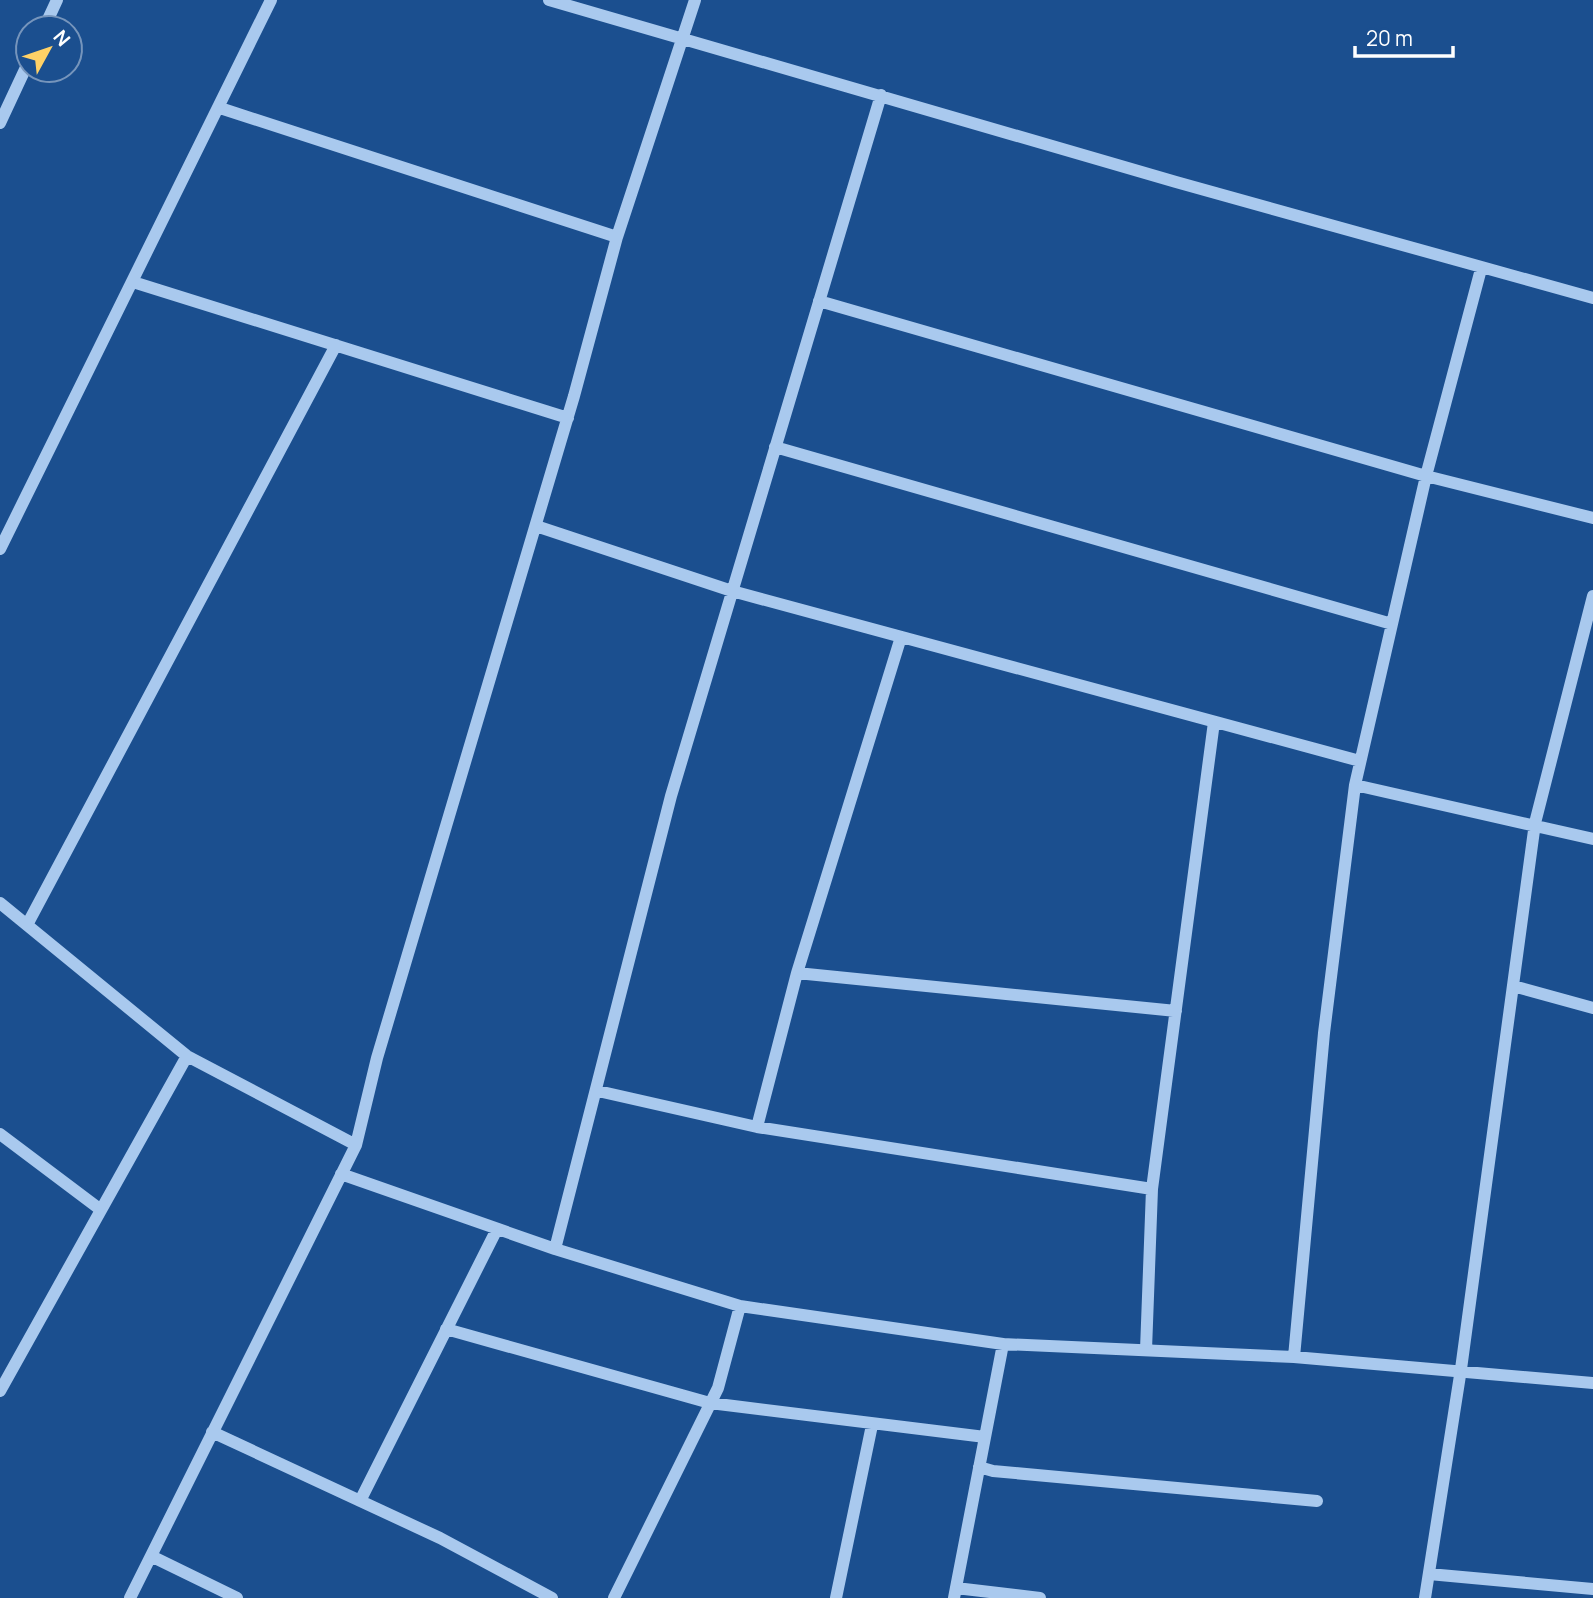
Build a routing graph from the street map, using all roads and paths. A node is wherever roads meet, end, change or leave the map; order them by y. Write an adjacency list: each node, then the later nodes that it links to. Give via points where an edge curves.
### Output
1 (271, 0): 7 (street)
2 (549, 0): 4 (street)
3 (695, 0): 4 (street)
4 (682, 40): 6 (street); 9 (street)
5 (18, 84): 8 (street)
6 (881, 95): 10 (street); 13 (street)
7 (220, 108): 9 (street); 11 (street)
8 (0, 123)
9 (617, 237): 15 (street)
10 (1481, 269): 12 (street); 17 (street)
11 (133, 282): 14 (street); 20 (street)
12 (1593, 298)
13 (819, 301): 16 (street); 17 (street)
14 (336, 345): 15 (street); 31 (street)
15 (568, 418): 19 (street)
16 (775, 447): 21 (street); 23 (street)
17 (1426, 476): 18 (street); 23 (street)
18 (1593, 518)
19 (536, 526): 21 (street); 40 (street, via 377,1058)
20 (0, 549)
21 (732, 591): 24 (street); 37 (street, via 671,796)
22 (1593, 596): 28 (street)
23 (1392, 624): 26 (street)
24 (901, 637): 25 (street); 32 (street)
25 (1214, 722): 26 (street); 35 (street)
26 (1360, 761): 27 (street)
27 (1355, 785): 28 (street); 50 (street, via 1324,1033)
28 (1535, 823): 29 (street); 33 (street)
29 (1593, 839)
30 (0, 903): 31 (street)
31 (27, 925): 36 (street)
32 (797, 973): 35 (street); 38 (street)
33 (1513, 986): 34 (street); 51 (street)
34 (1593, 1008)
35 (1176, 1011): 42 (street)
36 (187, 1056): 40 (street); 43 (street)
37 (598, 1091): 38 (street); 45 (street)
38 (757, 1127): 42 (street)
39 (0, 1134): 43 (street)
40 (356, 1145): 41 (street)
41 (341, 1174): 44 (street); 56 (street)
42 (1152, 1189): 49 (street)
43 (101, 1210): 53 (street)
44 (497, 1229): 45 (street); 47 (street)
45 (555, 1249): 46 (street)
46 (740, 1307): 48 (street); 54 (street)
47 (446, 1329): 54 (street); 59 (street)
48 (1003, 1344): 49 (street); 57 (street)
49 (1146, 1350): 50 (street)
50 (1294, 1357): 51 (street)
51 (1461, 1369): 52 (street); 62 (street)
52 (1593, 1383)
53 (0, 1391)
54 (710, 1403): 55 (street); 68 (street)
55 (872, 1425): 57 (street); 69 (street)
56 (212, 1432): 59 (street); 61 (street)
57 (985, 1437): 58 (street)
58 (979, 1467): 60 (street); 64 (street)
59 (360, 1501): 67 (street)
60 (1317, 1501)
61 (151, 1556): 65 (street); 66 (street)
62 (1429, 1574): 63 (street); 71 (street)
63 (1593, 1589)
64 (955, 1593): 70 (street)
65 (130, 1598)
66 (237, 1598)
67 (552, 1598)
68 (614, 1598)
69 (836, 1598)
70 (1040, 1598)
71 (1425, 1598)

